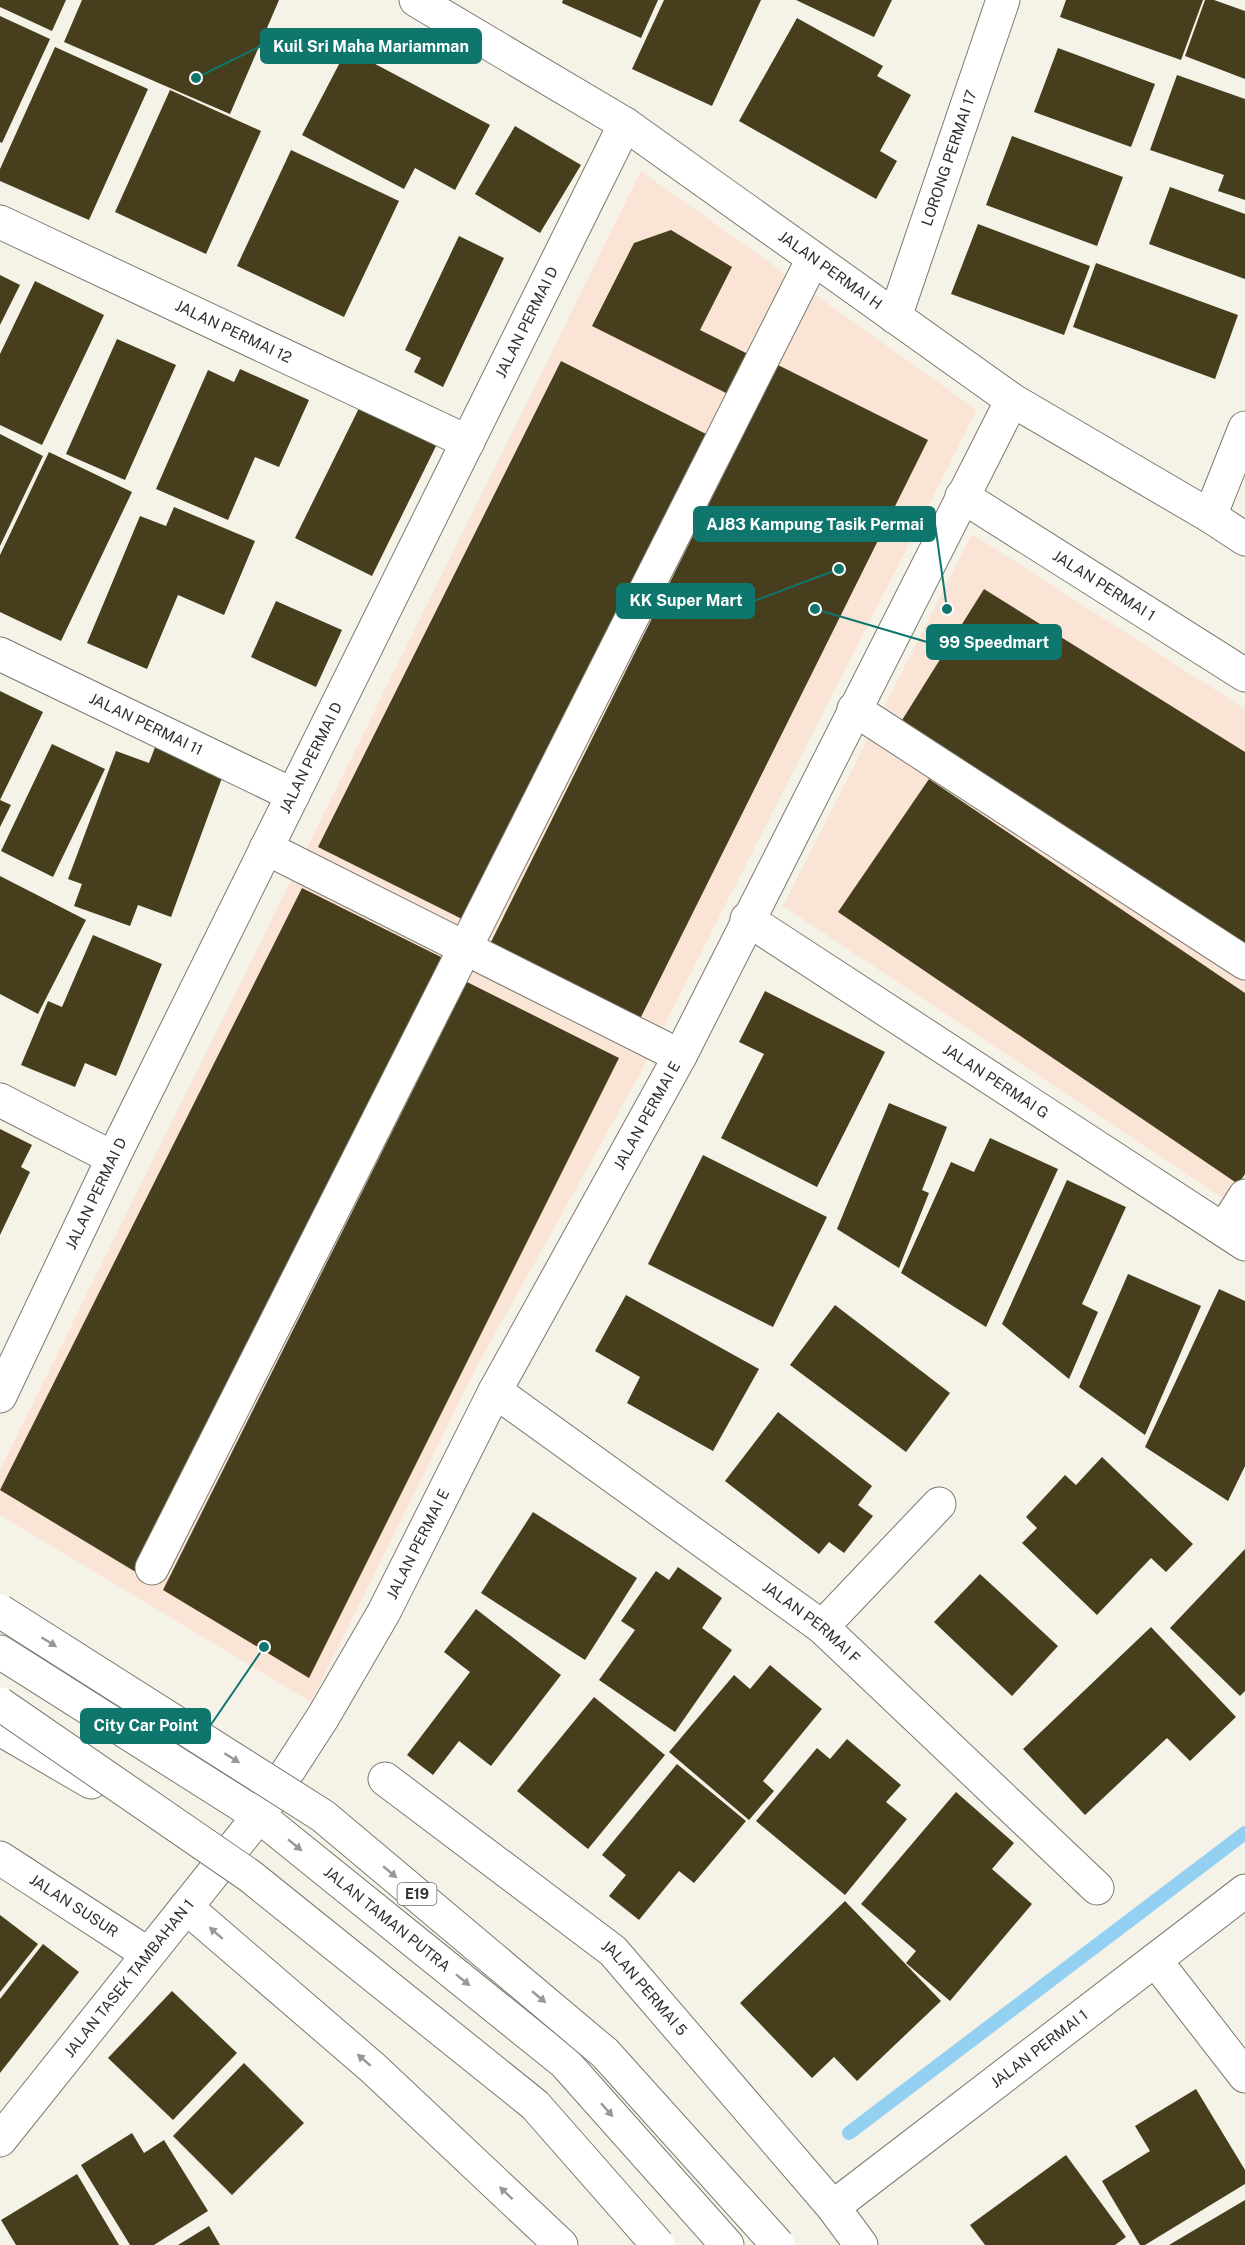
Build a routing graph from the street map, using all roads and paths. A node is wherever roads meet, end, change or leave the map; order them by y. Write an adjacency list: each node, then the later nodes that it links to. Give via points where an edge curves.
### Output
1 (416, 0): 3 (main road, JALAN PERMAI H)
2 (1003, 0): 6 (main road, LORONG PERMAI 17)
3 (625, 124): 5 (main road, JALAN PERMAI H); 9 (main road, JALAN PERMAI D)
4 (0, 222): 9 (main road, JALAN PERMAI 12)
5 (813, 259): 6 (main road, JALAN PERMAI H); 19 (main road)
6 (895, 318): 7 (main road, JALAN PERMAI H)
7 (1012, 400): 10 (main road, JALAN PERMAI E); 11 (main road, JALAN PERMAI H)
8 (1245, 428): 11 (main road)
9 (468, 442): 16 (main road, JALAN PERMAI D)
10 (962, 496): 14 (main road, JALAN PERMAI 1); 15 (main road, JALAN PERMAI E)
11 (1210, 516): 12 (main road, JALAN PERMAI H)
12 (1245, 539)
13 (0, 654): 16 (main road, JALAN PERMAI 11)
14 (1245, 675)
15 (854, 709): 18 (main road, JALAN PERMAI E); 20 (main road)
16 (293, 795): 17 (main road, JALAN PERMAI D)
17 (266, 848): 19 (main road); 23 (main road, JALAN PERMAI D)
18 (747, 919): 21 (main road, JALAN PERMAI E); 25 (main road, JALAN PERMAI G)
19 (464, 948): 21 (main road); 29 (main road)
20 (1245, 963)
21 (680, 1056): 26 (main road, JALAN PERMAI E)
22 (0, 1100): 23 (main road)
23 (113, 1158): 27 (main road, JALAN PERMAI D)
24 (1245, 1196): 25 (main road)
25 (1234, 1236)
26 (495, 1390): 31 (main road, JALAN PERMAI F); 36 (main road, JALAN PERMAI E, via 384,1612 323,1717)
27 (0, 1396)
28 (939, 1504): 31 (main road)
29 (152, 1568)
30 (0, 1611): 50 (main road, E19, one-way to 50, bridge, via 323,1816 605,2053)
31 (822, 1627): 39 (main road, JALAN PERMAI F)
32 (0, 1652): 36 (main road, JALAN TAMAN PUTRA)
33 (0, 1704): 48 (main road, bridge, via 250,1876 535,2105)
34 (0, 1729): 38 (main road)
35 (385, 1779): 46 (main road, JALAN PERMAI 5, via 613,1951)
36 (258, 1815): 38 (main road, JALAN TASEK TAMBAHAN 1); 49 (main road, JALAN TAMAN PUTRA, one-way to 49, via 565,2063)
37 (0, 1858): 42 (main road, JALAN SUSUR)
38 (223, 1860): 41 (main road, JALAN TASEK TAMBAHAN 1); 48 (main road, via 299,1916 501,2079)
39 (1097, 1887)
40 (1245, 1891): 43 (main road, JALAN PERMAI 1)
41 (186, 1907): 42 (main road, JALAN TASEK TAMBAHAN 1); 47 (main road, one-way to 41, via 374,2068)
42 (148, 1954): 45 (main road, JALAN TASEK TAMBAHAN 1)
43 (1155, 1960): 44 (main road); 46 (main road, JALAN PERMAI 1)
44 (1245, 2076)
45 (0, 2140)
46 (833, 2207): 51 (main road, JALAN PERMAI 5)
47 (546, 2241)
48 (656, 2245)
49 (727, 2245)
50 (778, 2245)
51 (861, 2245)

